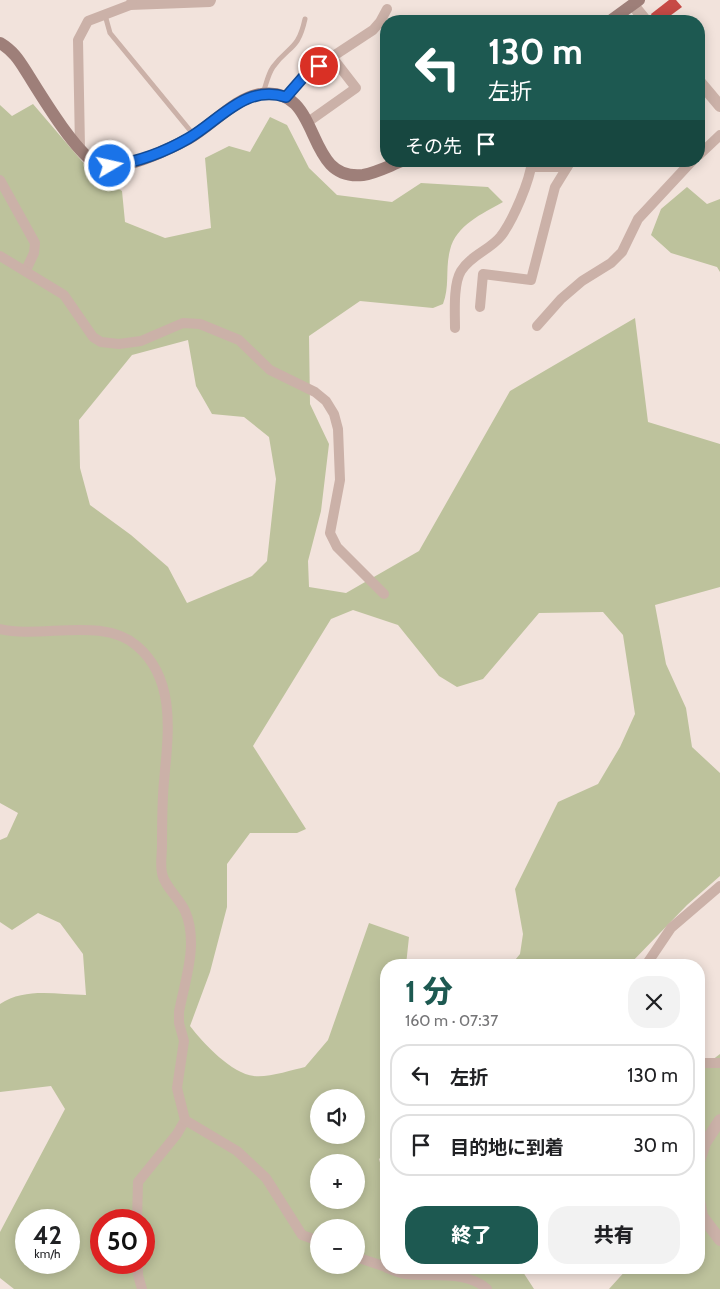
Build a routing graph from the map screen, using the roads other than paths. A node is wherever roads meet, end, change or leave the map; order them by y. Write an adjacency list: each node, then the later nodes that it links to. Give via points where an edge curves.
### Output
1 (212, 0): 3 (street)
2 (634, 2): 7 (main road); 8 (street)
3 (131, 3): 5 (street)
4 (387, 9): 6 (street)
5 (105, 15): 18 (lane, via 110,33); 20 (street, via 88,21 78,40)
6 (384, 15)
7 (618, 15)
8 (642, 15)
9 (305, 19): 14 (lane, via 294,47 272,68)
10 (380, 22): 12 (street)
11 (0, 43): 20 (main road, via 17,55)
12 (332, 57): 15 (street, via 306,74); 17 (street, via 356,88)
13 (705, 88): 16 (street)
14 (263, 94): 15 (main road, via 272,92); 18 (main road, via 246,98)
15 (286, 97): 17 (main road, via 300,107)
16 (720, 106)
17 (308, 122): 22 (main road, via 321,154 340,171 362,175)
18 (194, 135): 20 (main road, via 135,162 110,166 96,164)
19 (720, 135): 21 (street)
20 (80, 148)
21 (705, 149)
22 (385, 167)
23 (531, 167): 31 (street, via 517,206 501,236 472,258 460,272)
24 (567, 167): 29 (street, via 555,187 531,280 483,274)
25 (686, 167): 30 (street, via 638,219 622,252 561,299)
26 (0, 180): 28 (street, via 35,243)
27 (0, 256): 28 (street)
28 (26, 270): 32 (street, via 64,295 93,337 101,342 119,344 141,340 183,323 200,324 239,340 270,370 315,392 326,401 338,429 340,454 340,480 330,533 337,547)
29 (480, 307)
30 (537, 326)
31 (455, 328)
32 (384, 594)
33 (0, 629): 38 (street, via 110,633 136,644 150,660 164,689 169,744 164,782 162,874 184,909 192,943 179,1012 184,1041 178,1088)
34 (720, 886): 35 (street, via 671,928)
35 (650, 959)
36 (705, 1063): 37 (street)
37 (720, 1063)
38 (186, 1120): 41 (street, via 138,1182); 43 (street, via 252,1164 266,1178 302,1235)
39 (720, 1120): 40 (street)
40 (705, 1142)
41 (137, 1209)
42 (705, 1220): 44 (street)
43 (310, 1238)
44 (720, 1240)
45 (365, 1260): 46 (street)
46 (380, 1265)
47 (138, 1274): 49 (street)
48 (403, 1274): 50 (street, via 457,1276)
49 (142, 1289)
50 (487, 1289)

